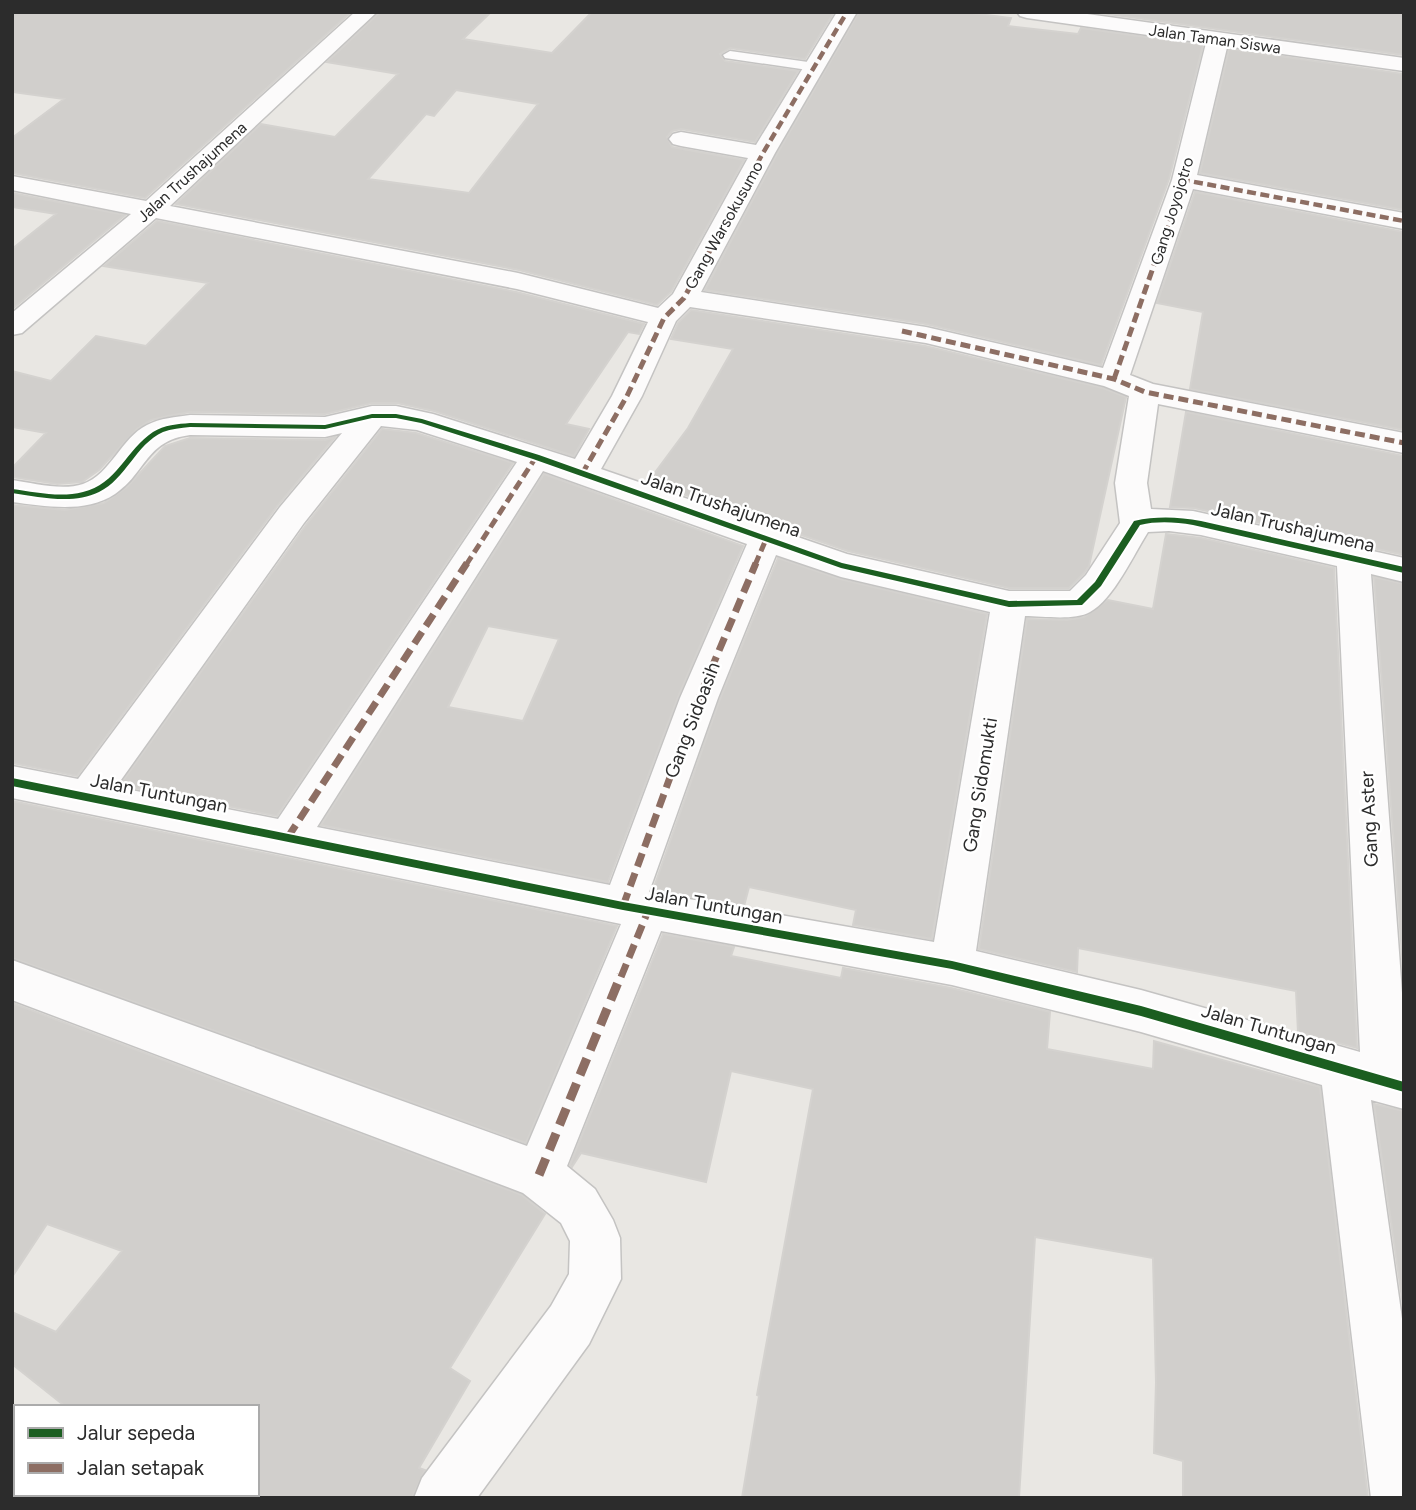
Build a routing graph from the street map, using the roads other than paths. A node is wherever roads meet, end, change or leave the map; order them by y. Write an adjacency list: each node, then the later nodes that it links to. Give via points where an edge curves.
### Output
1 (367, 12): 12 (street, Jalan Trushajumena)
2 (847, 12): 7 (street, Gang Warsokusumo)
3 (1027, 12): 4 (street, Jalan Taman Siswa)
4 (1218, 39): 6 (street, Jalan Taman Siswa); 10 (street, Gang Joyojotro)
5 (730, 55): 7 (lane)
6 (1404, 65)
7 (815, 66): 9 (street, Gang Warsokusumo)
8 (681, 139): 9 (street)
9 (763, 153): 15 (street, Gang Warsokusumo)
10 (1184, 180): 13 (street); 19 (street, Gang Joyojotro)
11 (12, 183): 12 (street)
12 (152, 209): 16 (street, Jalan Trushajumena); 17 (street, via 518,281)
13 (1404, 221)
14 (12, 294): 16 (street)
15 (684, 298): 17 (street, Gang Warsokusumo); 19 (street, via 926,335)
16 (44, 300): 18 (street, Jalan Trushajumena)
17 (664, 318): 24 (street, Gang Warsokusumo, via 627,396)
18 (12, 327)
19 (1114, 379): 20 (street)
20 (1145, 392): 22 (street); 26 (street, via 1130,483)
21 (372, 416): 23 (street, Jalan Trushajumena, via 422,421); 25 (street, Jalan Trushajumena, via 325,427 169,428 153,435 109,483 86,495 55,497); 32 (street, via 292,515)
22 (1404, 443)
23 (536, 457): 24 (street, Jalan Trushajumena); 33 (street)
24 (582, 474): 27 (street, Jalan Trushajumena)
25 (12, 491)
26 (1137, 523): 28 (street, Jalan Trushajumena, via 1175,519); 30 (street, Jalan Trushajumena, via 1098,584 1079,603)
27 (767, 537): 30 (street, Jalan Trushajumena, via 841,565); 34 (street, Gang Sidoasih, via 699,698)
28 (1353, 558): 29 (street, Jalan Trushajumena); 37 (street, Gang Aster)
29 (1404, 570)
30 (1009, 604): 35 (street, Gang Sidomukti)
31 (12, 782): 32 (street, Jalan Tuntungan)
32 (87, 797): 33 (street, Jalan Tuntungan)
33 (288, 837): 34 (street, Jalan Tuntungan)
34 (635, 908): 35 (street, Jalan Tuntungan); 38 (street, Gang Sidoasih)
35 (952, 965): 37 (street, Jalan Tuntungan, via 1140,1011)
36 (12, 980): 38 (street)
37 (1377, 1078): 40 (street, Gang Aster)
38 (539, 1175): 39 (street, via 578,1206 595,1238 595,1279 570,1325)
39 (442, 1498)
40 (1399, 1498)

